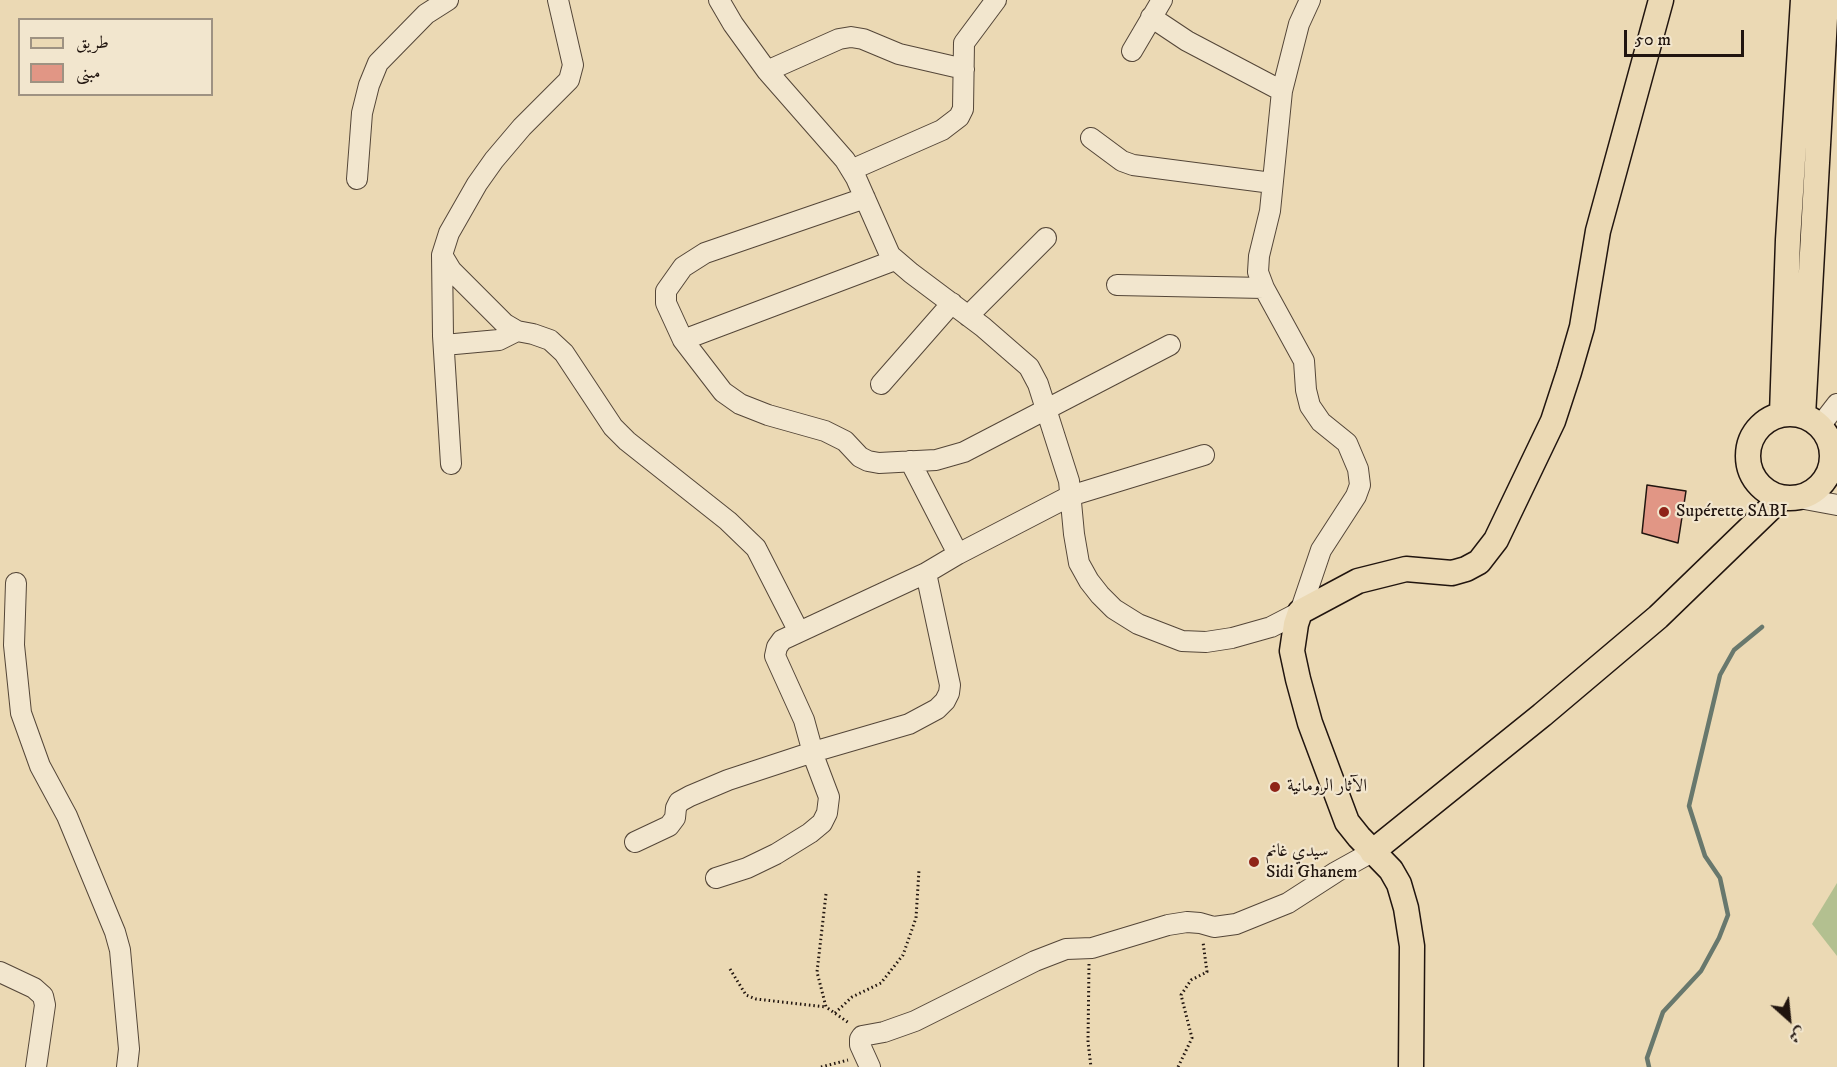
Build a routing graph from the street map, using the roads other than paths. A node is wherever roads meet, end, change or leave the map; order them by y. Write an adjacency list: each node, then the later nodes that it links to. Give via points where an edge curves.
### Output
1 (448, 0): 18 (street, via 426,14 378,63 362,113)
2 (558, 0): 22 (street, via 573,64 569,80 494,160 449,233)
3 (718, 0): 14 (street)
4 (996, 0): 13 (street, via 964,43)
5 (1162, 0): 10 (street)
6 (1310, 0): 15 (street, via 1299,24)
7 (1661, 0): 45 (main road, via 1598,231 1582,327 1569,372 1553,421 1496,540 1479,562 1466,569 1452,573 1406,569 1387,573 1358,581)
8 (1803, 0): 11 (main road)
9 (1826, 0): 11 (main road)
10 (1151, 17): 12 (street); 15 (street, via 1187,41)
11 (1811, 48): 35 (main road)
12 (1132, 51)
13 (964, 69): 14 (street, via 899,54 851,37); 17 (street, via 963,109 951,125)
14 (767, 71): 17 (street)
15 (1282, 91): 19 (street)
16 (1091, 138): 19 (street, via 1133,165)
17 (851, 170): 20 (street)
18 (357, 179)
19 (1272, 183): 25 (street, via 1259,256 1258,272)
20 (865, 198): 23 (street); 29 (street, via 705,253 682,267 666,291 666,303)
21 (1046, 238): 27 (street)
22 (442, 255): 28 (street, via 451,270 504,324); 30 (street)
23 (895, 260): 26 (street); 29 (street)
24 (1117, 285): 25 (street)
25 (1264, 288): 45 (street, via 1304,361 1306,390 1314,413 1347,443 1360,485 1321,550)
26 (952, 303): 27 (street); 32 (street)
27 (968, 316): 34 (street, via 1029,367)
28 (518, 331): 30 (street, via 499,340); 46 (street, via 550,340 564,353 613,427 728,521 756,549)
29 (683, 340): 37 (street, via 723,392 740,404 825,431 845,441 868,462)
30 (444, 345): 38 (street)
31 (1170, 345): 34 (street)
32 (881, 384)
33 (1837, 404): 35 (street)
34 (1047, 410): 37 (street, via 953,456); 39 (street)
35 (1802, 419): 40 (main road, via 1830,441 1833,459 1828,477 1816,491); 40 (main road, via 1767,421 1755,432 1748,447 1747,464 1754,479 1765,491)
36 (1204, 455): 39 (street)
37 (910, 461): 42 (street)
38 (452, 464)
39 (1070, 496): 42 (street); 45 (street, via 1079,563 1100,595 1138,624 1182,641 1206,642 1270,627)
40 (1790, 498): 41 (street); 49 (main road, via 1658,617)
41 (1837, 505)
42 (958, 554): 43 (street)
43 (927, 573): 46 (street); 47 (street, via 950,685 945,701 937,710 909,724)
44 (16, 583): 54 (street, via 14,645 21,712 40,766 67,816 115,932 122,967)
45 (1300, 612): 49 (main road, via 1292,651 1310,723 1347,822)
46 (799, 632): 47 (street, via 782,640 776,656 804,720)
47 (813, 752): 48 (street, via 690,796 679,802 669,826); 50 (street, via 829,797 822,823 776,854)
48 (635, 842)
49 (1372, 852): 52 (street, via 1288,903 1236,924 1168,926 1089,948 1066,949 1035,961 915,1021 862,1036 859,1042); 55 (main road, via 1391,870 1406,908 1412,946)
50 (716, 878)
51 (0, 972): 53 (street, via 43,996)
52 (867, 1061)
53 (36, 1067)
54 (127, 1067)
55 (1411, 1067)

